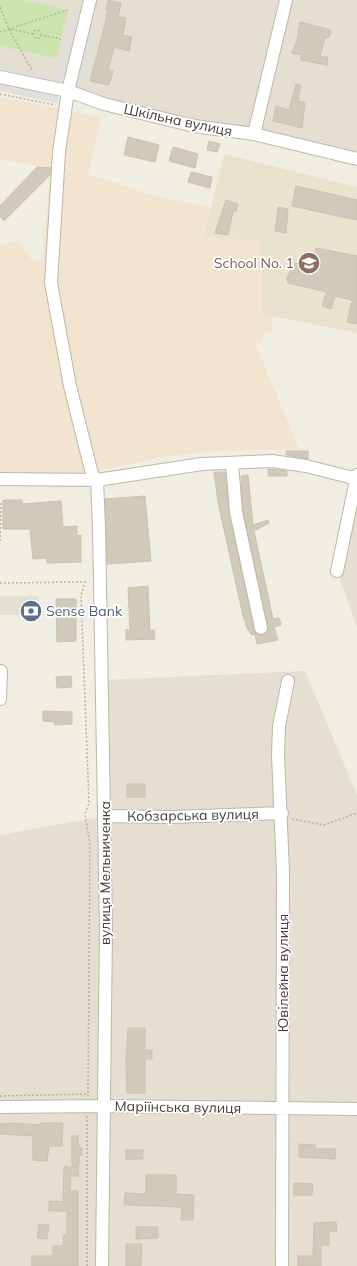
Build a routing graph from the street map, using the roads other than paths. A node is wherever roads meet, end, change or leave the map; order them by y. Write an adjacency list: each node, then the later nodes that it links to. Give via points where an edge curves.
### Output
1 (90, 0): 4 (street, вулиця Мельниченка)
2 (286, 0): 5 (street)
3 (0, 77): 4 (street, Шкільна вулиця)
4 (68, 91): 5 (street, Шкільна вулиця, via 104,104 194,126); 8 (street, вулиця Мельниченка, via 59,152 51,283 70,386)
5 (254, 134): 6 (street, Шкільна вулиця)
6 (357, 159)
7 (232, 463): 8 (street, via 202,464); 9 (street, via 272,461); 12 (street, via 236,512)
8 (94, 477): 10 (street); 17 (street, вулиця Мельниченка, via 103,673)
9 (357, 478): 11 (street)
10 (0, 479)
11 (337, 571)
12 (261, 628)
13 (1, 671): 15 (street)
14 (288, 681): 16 (street, Ювілейна вулиця, via 279,726 278,756)
15 (0, 699)
16 (282, 814): 17 (street, Кобзарська вулиця); 20 (street, Ювілейна вулиця)
17 (105, 816): 18 (street, вулиця Мельниченка)
18 (104, 1106): 19 (street, Маріїнська вулиця, via 88,1100); 20 (street, Маріїнська вулиця); 22 (street, вулиця Мельниченка)
19 (0, 1107)
20 (282, 1108): 21 (street, Маріїнська вулиця); 23 (street, Ювілейна вулиця)
21 (357, 1109)
22 (102, 1266)
23 (282, 1266)

